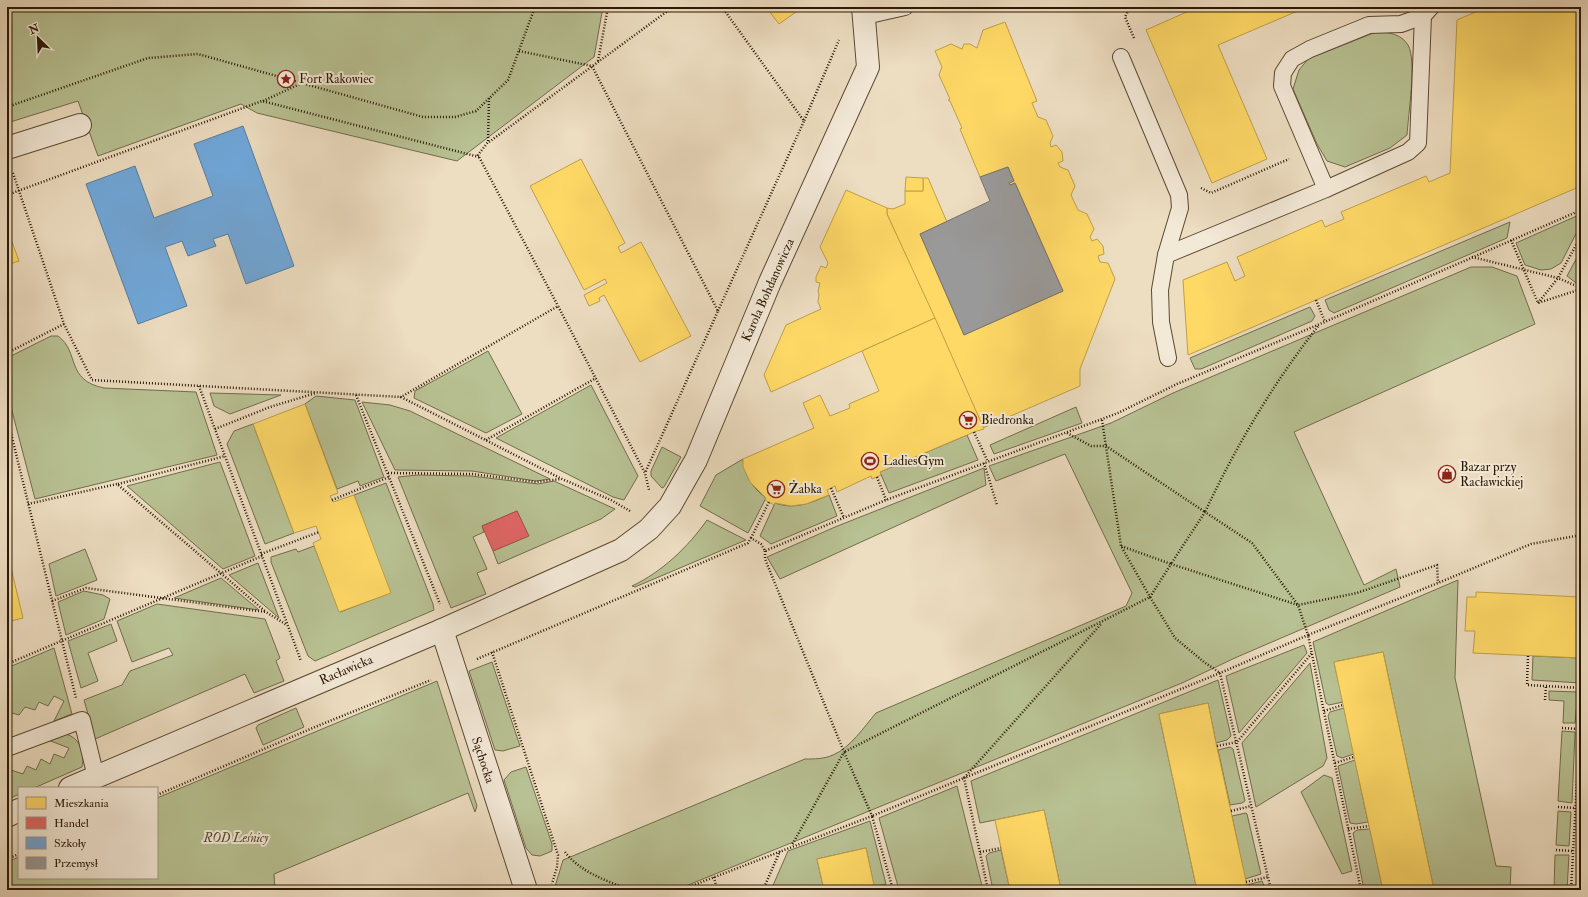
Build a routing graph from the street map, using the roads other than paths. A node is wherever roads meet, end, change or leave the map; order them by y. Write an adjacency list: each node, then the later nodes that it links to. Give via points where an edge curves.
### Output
1 (905, 7): 2 (lane)
2 (864, 12): 10 (street, Karola Bohdanowicza, via 868,67 770,282 696,460 670,506 649,529)
3 (1426, 12): 7 (lane, via 1418,143 1408,152); 7 (lane, via 1401,24 1369,26 1310,50 1292,59 1283,73 1282,86)
4 (1121, 57): 8 (lane, via 1179,195 1180,208)
5 (80, 125): 6 (street)
6 (7, 148)
7 (1326, 189): 8 (lane)
8 (1166, 255): 9 (lane, via 1160,290 1161,322)
9 (1168, 358)
10 (621, 550): 11 (street, Racławicka)
11 (442, 620): 13 (street, Racławicka); 17 (street, Sąchocka, via 454,671)
12 (7, 748): 13 (lane, via 82,720)
13 (96, 777): 14 (street, Racławicka)
14 (72, 787)
15 (18, 810): 16 (street)
16 (7, 816)
17 (526, 890)

